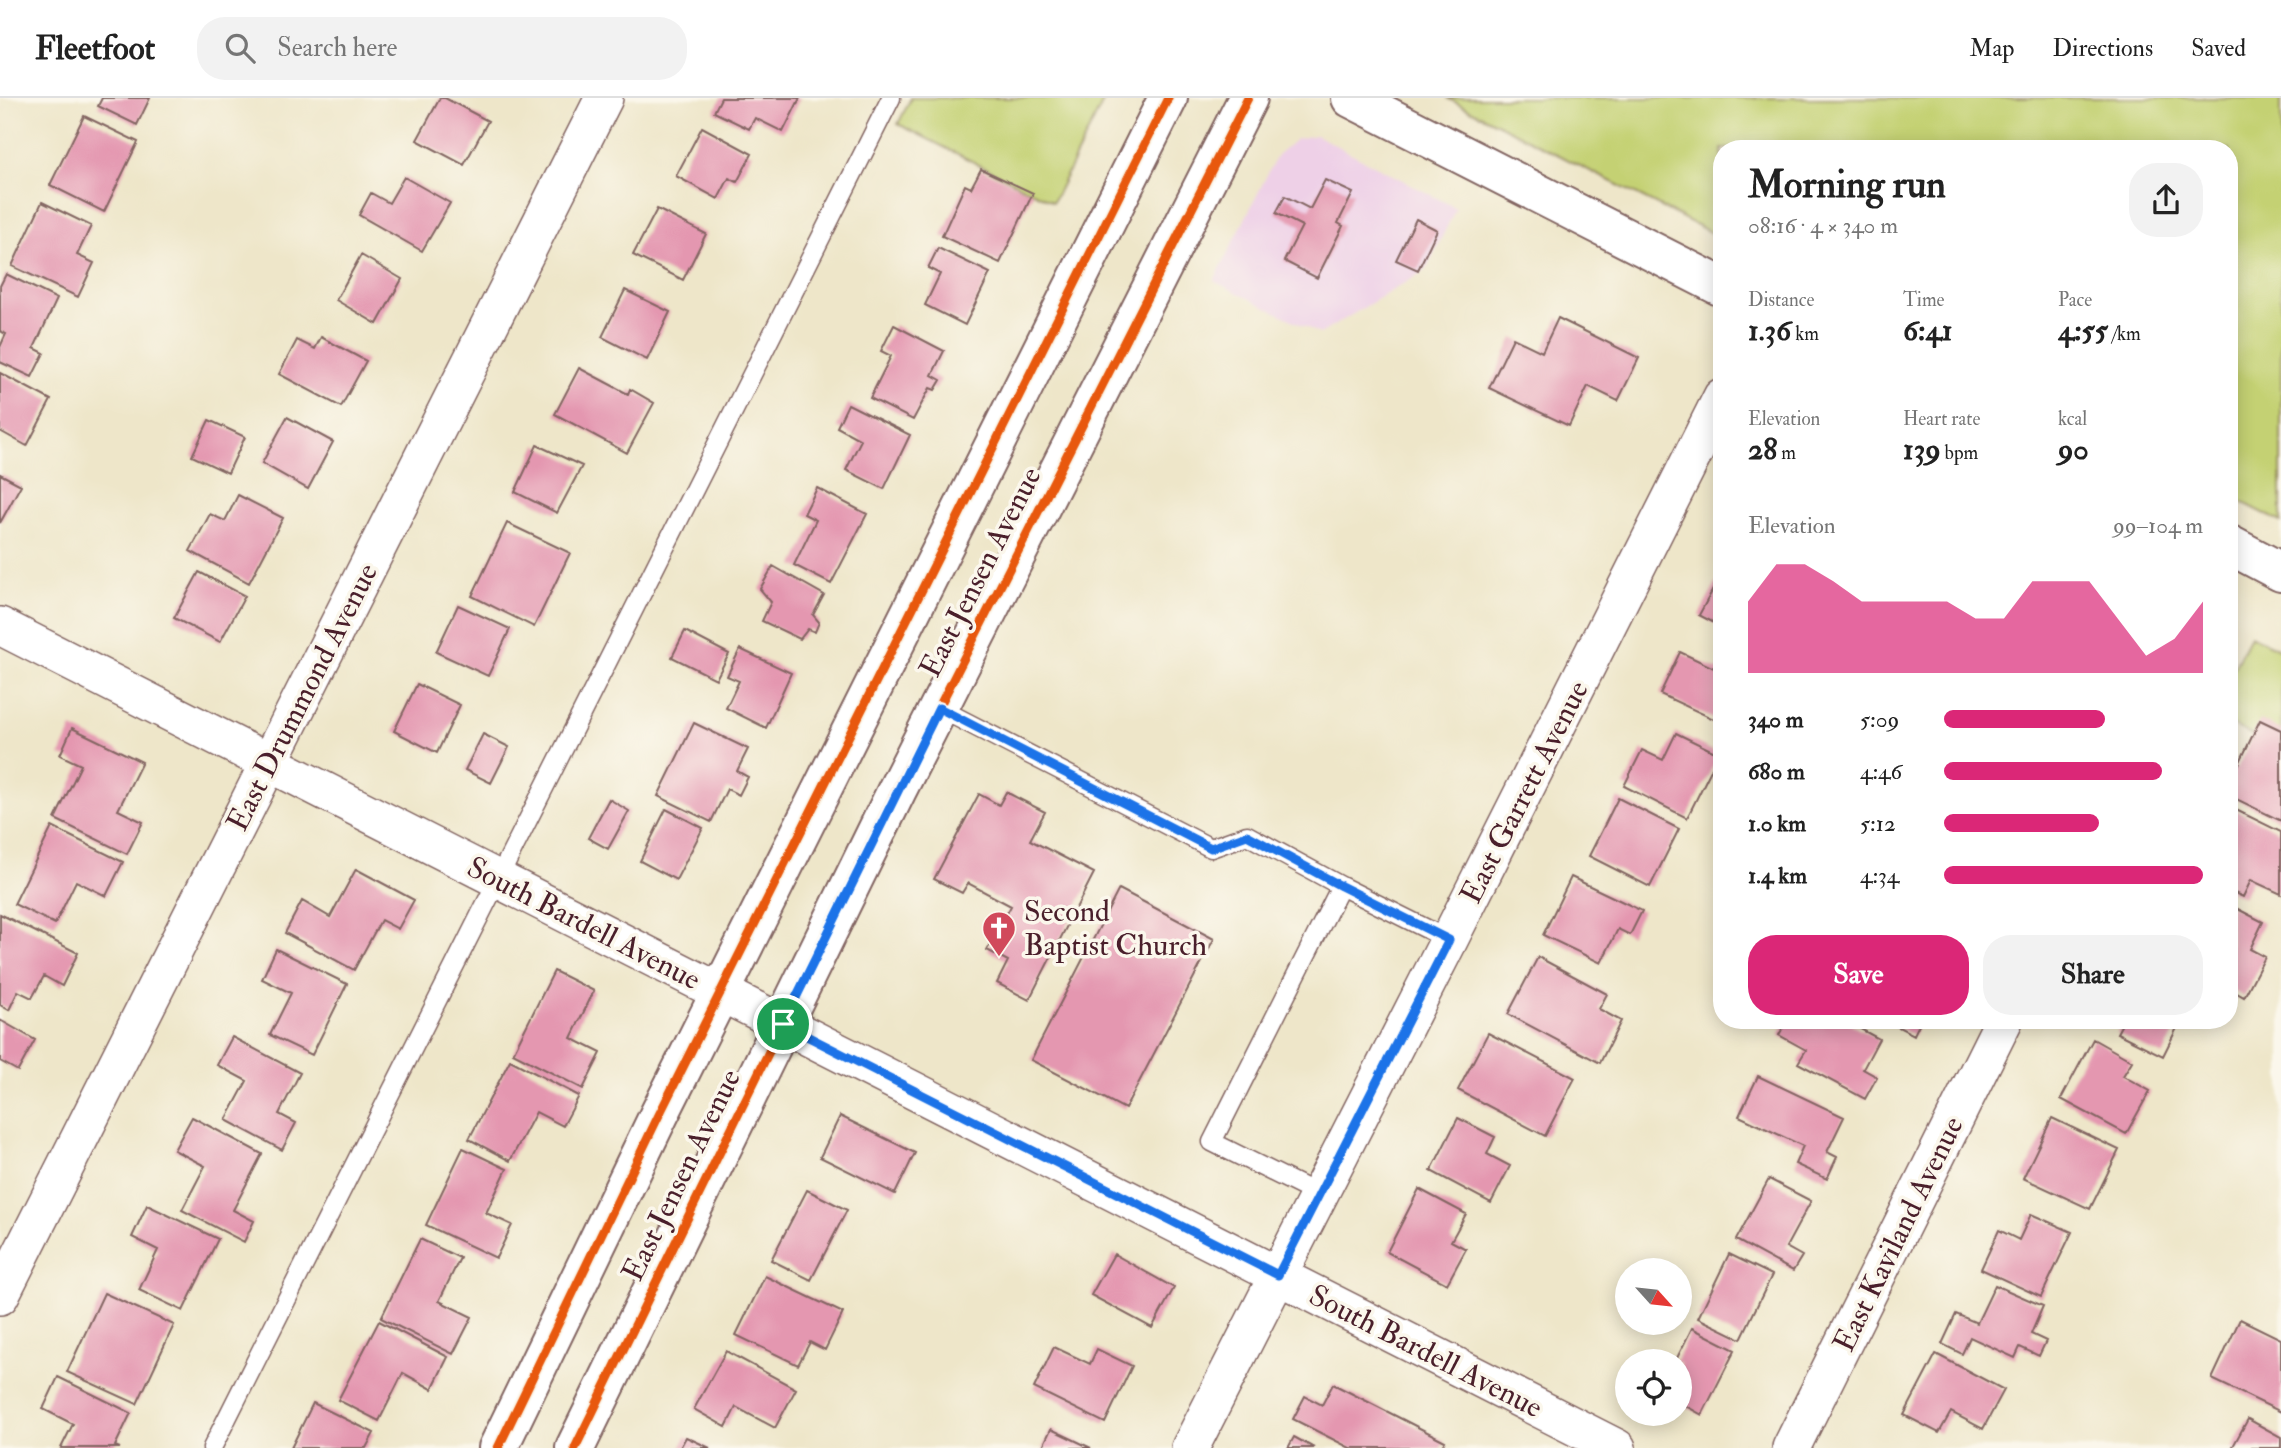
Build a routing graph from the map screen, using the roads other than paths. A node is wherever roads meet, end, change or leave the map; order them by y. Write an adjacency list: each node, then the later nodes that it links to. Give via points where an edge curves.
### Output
1 (604, 98): 12 (street, East Drummond Avenue)
2 (891, 98): 13 (lane)
3 (1168, 98): 16 (main road, East Jensen Avenue)
4 (1248, 98): 11 (main road, East Jensen Avenue)
5 (1350, 98): 6 (main road)
6 (1713, 282)
7 (1713, 415): 15 (street, East Garrett Avenue)
8 (2238, 556): 9 (main road)
9 (2281, 572)
10 (0, 626): 12 (street, South Bardell Avenue)
11 (939, 708): 14 (lane, via 1211,848 1247,835); 17 (main road, East Jensen Avenue)
12 (268, 764): 13 (street, South Bardell Avenue); 21 (street, East Drummond Avenue)
13 (497, 879): 16 (street, South Bardell Avenue); 22 (lane)
14 (1341, 886): 15 (lane); 19 (lane, via 1212,1142)
15 (1449, 940): 19 (street, East Garrett Avenue)
16 (721, 992): 17 (street, South Bardell Avenue); 23 (main road, East Jensen Avenue)
17 (783, 1024): 20 (street, South Bardell Avenue); 24 (main road, East Jensen Avenue)
18 (2000, 1029): 27 (street, East Kaviland Avenue)
19 (1320, 1195): 20 (street, East Garrett Avenue)
20 (1278, 1275): 25 (street, East Garrett Avenue); 26 (street, South Bardell Avenue)
21 (0, 1296)
22 (212, 1448)
23 (498, 1448)
24 (575, 1448)
25 (1190, 1448)
26 (1617, 1448)
27 (1791, 1448)

